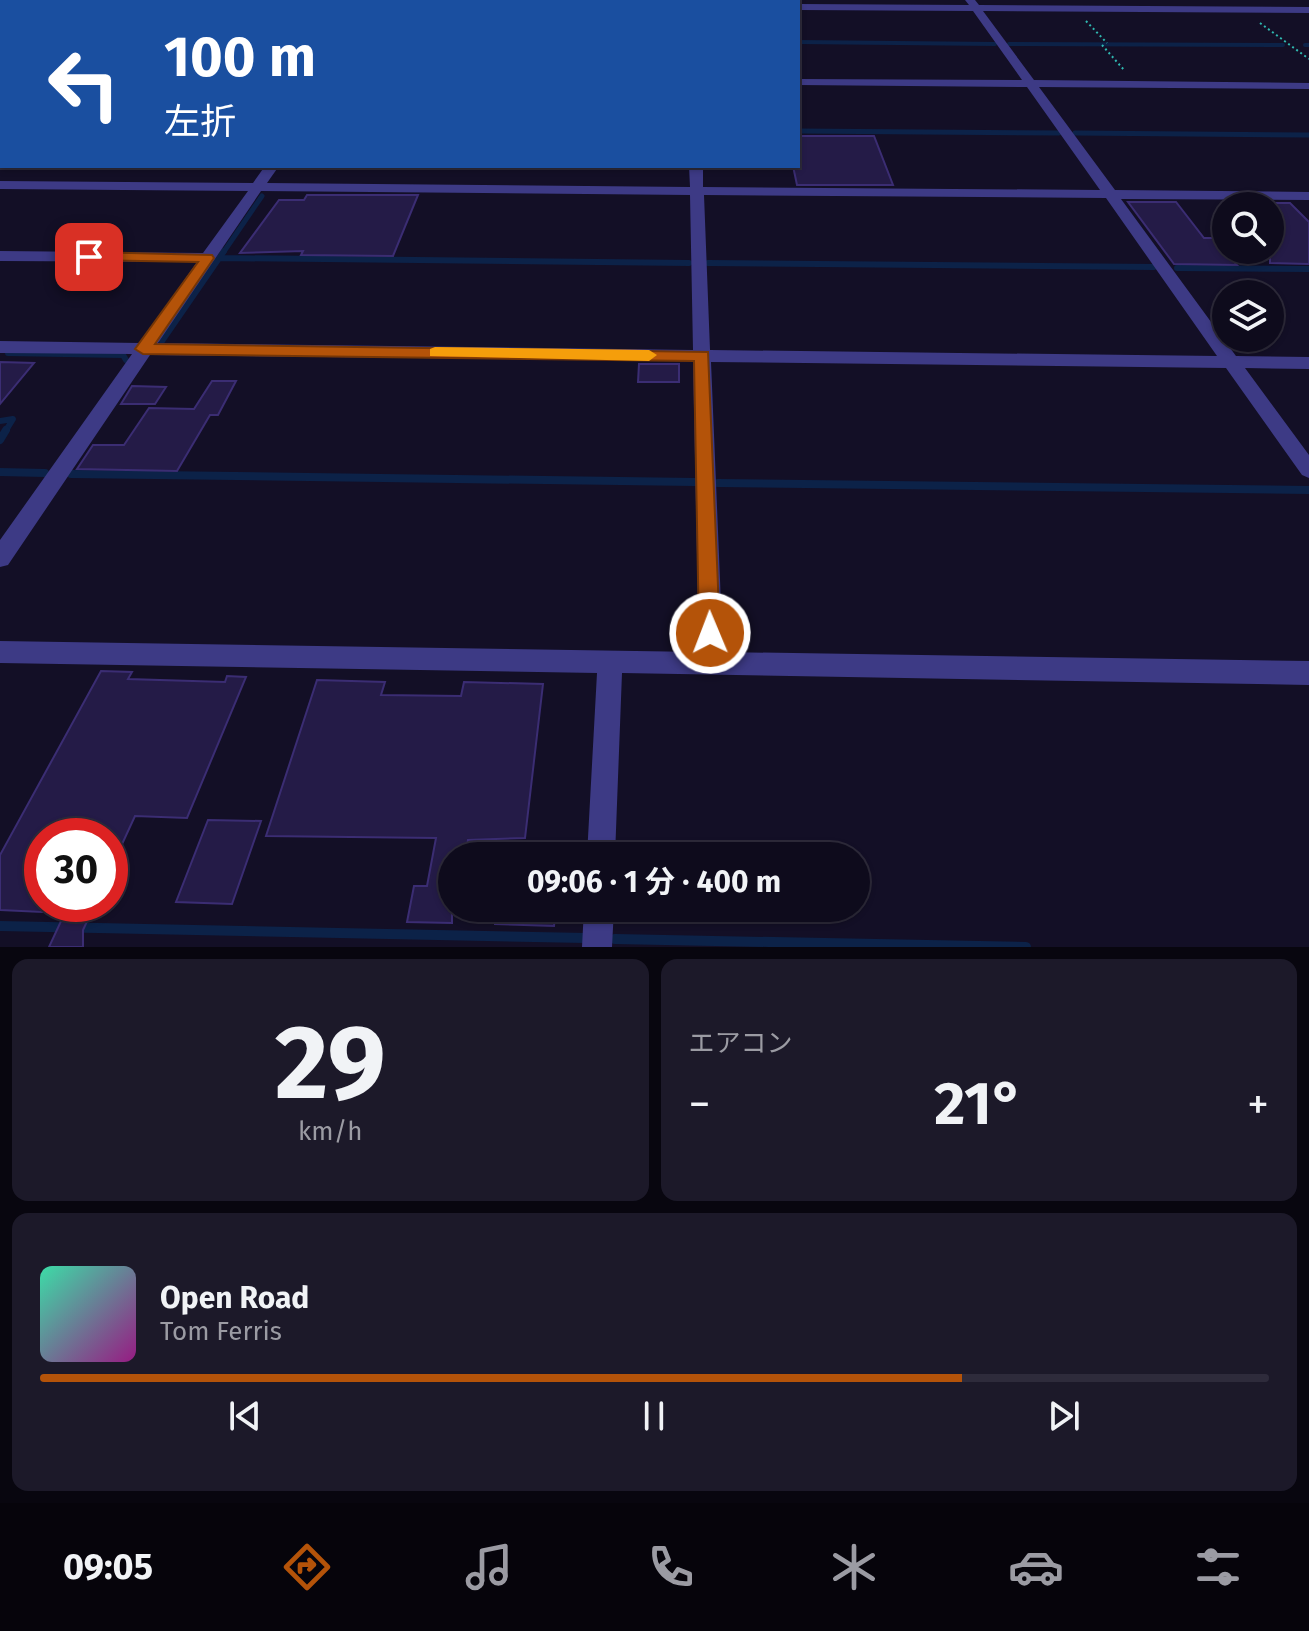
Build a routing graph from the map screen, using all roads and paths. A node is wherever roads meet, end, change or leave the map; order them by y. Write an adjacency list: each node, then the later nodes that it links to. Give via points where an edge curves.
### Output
1 (972, 4): 2 (street); 3 (street); 10 (street)
2 (800, 7)
3 (1074, 9): 4 (street); 6 (path)
4 (1246, 10): 5 (street); 8 (path)
5 (1309, 10)
6 (1107, 43)
7 (1102, 45): 11 (path)
8 (1309, 59)
9 (800, 82): 10 (street)
10 (1030, 83): 11 (street); 18 (street)
11 (1138, 84): 12 (street)
12 (1309, 86)
13 (271, 168): 16 (street)
14 (696, 168): 17 (street)
15 (2, 179): 16 (street)
16 (257, 187): 17 (street); 21 (street)
17 (697, 191): 18 (street); 24 (street)
18 (1111, 194): 19 (street); 25 (street)
19 (1309, 196)
20 (0, 256): 21 (street)
21 (207, 258): 23 (street)
22 (0, 347): 23 (street)
23 (143, 349): 24 (street); 28 (street)
24 (702, 356): 25 (street); 31 (street)
25 (1232, 362): 26 (street); 27 (street)
26 (1309, 363)
27 (1309, 470)
28 (0, 558)
29 (0, 652): 30 (street)
30 (610, 662): 31 (street); 33 (street)
31 (711, 664): 32 (street)
32 (1309, 673)
33 (602, 842)
34 (598, 922): 35 (street)
35 (597, 947)

